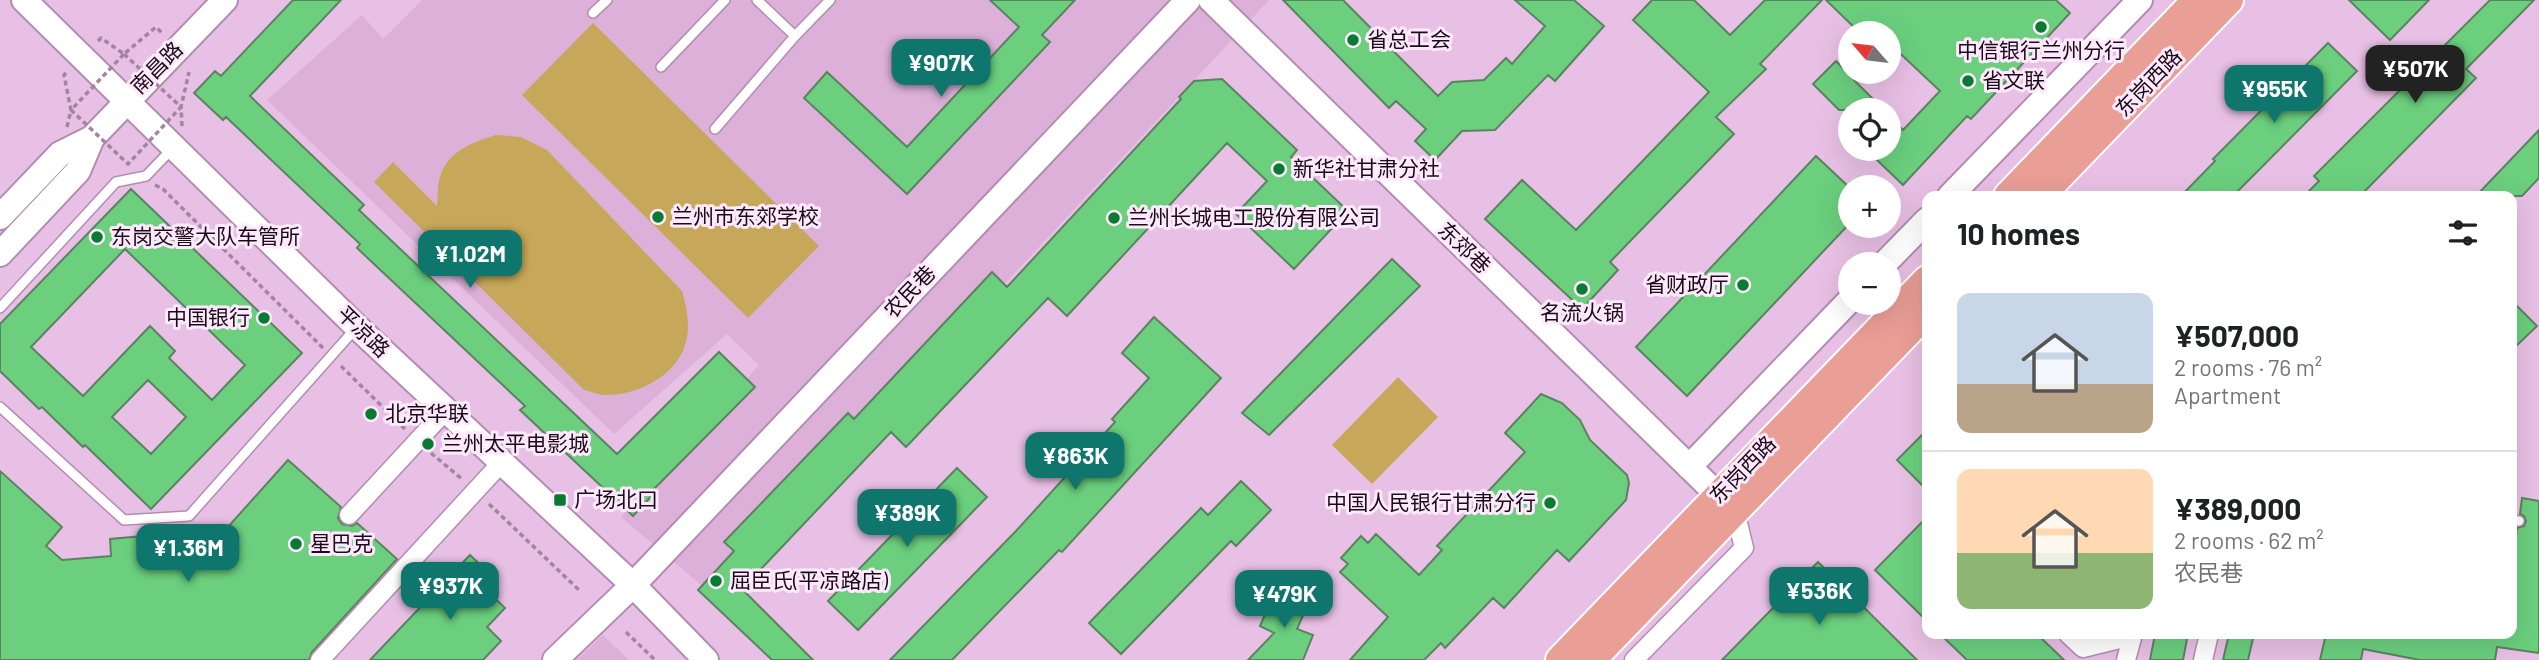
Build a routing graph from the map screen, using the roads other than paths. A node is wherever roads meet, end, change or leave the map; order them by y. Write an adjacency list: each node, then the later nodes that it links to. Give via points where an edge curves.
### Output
1 (23, 0): 15 (street, 平凉路)
2 (225, 0): 15 (street, 南昌路)
3 (607, 0): 12 (lane)
4 (725, 0): 14 (lane)
5 (757, 0): 13 (lane)
6 (830, 0): 13 (lane)
7 (1188, 0): 37 (street, 农民巷)
8 (1211, 0): 34 (street, 东郊巷)
9 (2140, 0): 19 (street)
10 (2197, 0): 20 (main road, 东岗西路)
11 (2229, 0): 21 (main road, 东岗西路)
12 (593, 13)
13 (795, 36): 16 (lane)
14 (661, 67)
15 (126, 100): 17 (street, 南昌路); 18 (street, 平凉路)
16 (715, 129)
17 (92, 138): 22 (street, 南昌路, via 60,154); 25 (street, 南昌路, via 78,171)
18 (174, 147): 27 (lane, via 146,176 116,182); 30 (street, 平凉路)
19 (1955, 191)
20 (2013, 191)
21 (2044, 191)
22 (0, 217)
23 (1922, 225): 24 (street)
24 (1896, 252)
25 (0, 254)
26 (1922, 286): 35 (main road, 东岗西路)
27 (0, 308)
28 (1838, 312): 34 (street)
29 (1922, 317): 35 (main road, 东岗西路)
30 (357, 327): 31 (lane, via 189,516 124,520); 32 (street, 平凉路)
31 (0, 407)
32 (446, 410): 33 (street, 平凉路); 36 (street)
33 (502, 462): 37 (street, 平凉路); 42 (street)
34 (1689, 467): 35 (street, 东郊巷)
35 (1726, 503): 45 (main road, 东岗西路); 46 (main road, 东岗西路); 47 (street, 东岗西路, via 1744,548)
36 (349, 515)
37 (633, 584): 43 (street, 农民巷); 44 (street, 平凉路)
38 (2073, 639): 39 (street, via 2083,648)
39 (2118, 639)
40 (2132, 639): 48 (street)
41 (2207, 639): 49 (street)
42 (320, 660)
43 (555, 660)
44 (706, 660)
45 (1560, 660)
46 (1591, 660)
47 (1634, 660)
48 (2126, 660)
49 (2203, 660)

